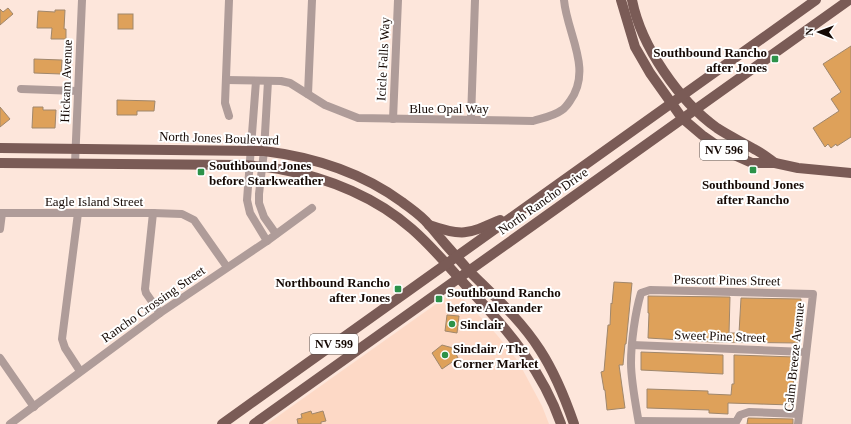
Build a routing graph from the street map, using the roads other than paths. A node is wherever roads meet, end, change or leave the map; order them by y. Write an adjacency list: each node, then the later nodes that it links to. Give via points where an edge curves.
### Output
1 (82, 0): 15 (street, Hickam Avenue)
2 (230, 0): 11 (street)
3 (312, 0): 16 (street)
4 (398, 0): 22 (street, Icicle Falls Way)
5 (474, 0): 23 (street)
6 (564, 0): 23 (street, Blue Opal Way, via 578,53 580,76 575,94 563,110 533,121)
7 (621, 0): 18 (main road, via 635,47)
8 (632, 0): 17 (main road, via 645,39 668,79)
9 (816, 0): 17 (main road, North Rancho Drive / NV 599)
10 (849, 0): 19 (main road, North Rancho Drive / NV 599)
11 (226, 80): 12 (street, Blue Opal Way); 20 (street, via 225,102)
12 (256, 81): 13 (street, Blue Opal Way); 26 (street)
13 (268, 81): 16 (street, Blue Opal Way, via 290,84); 27 (street)
14 (21, 89): 15 (street)
15 (78, 91): 25 (street, Hickam Avenue)
16 (308, 94): 22 (street, Blue Opal Way, via 325,105 358,118)
17 (682, 96): 18 (main road, North Rancho Drive / NV 599); 19 (main road, NV 596)
18 (672, 104): 21 (main road, NV 596); 36 (main road, North Rancho Drive / NV 599)
19 (694, 109): 21 (main road, North Rancho Drive / NV 599); 30 (main road, NV 596, via 722,131)
20 (229, 116)
21 (682, 118): 30 (main road, NV 596, via 725,151 752,164); 46 (main road, North Rancho Drive / NV 599)
22 (393, 119): 23 (street, Blue Opal Way)
23 (471, 120)
24 (0, 148): 25 (main road, North Jones Boulevard)
25 (76, 149): 26 (main road, North Jones Boulevard); 29 (street, Hickam Avenue)
26 (251, 150): 27 (main road, North Jones Boulevard); 31 (street)
27 (264, 151): 32 (street); 39 (main road, North Jones Boulevard, via 316,161 356,175 393,196)
28 (0, 163): 29 (main road, North Jones Boulevard)
29 (76, 163): 31 (main road, North Jones Boulevard)
30 (774, 163): 33 (main road, NV 596)
31 (250, 166): 32 (main road, North Jones Boulevard); 42 (street, via 248,206)
32 (262, 166): 41 (street, via 259,203 264,217); 44 (main road, North Jones Boulevard, via 298,173 362,196 411,227)
33 (851, 173)
34 (312, 208): 41 (street, Rancho Crossing Street)
35 (153, 212): 38 (street, Eagle Island Street); 45 (street, Eagle Island Street, via 182,214 194,220); 49 (street, via 145,289)
36 (518, 212): 39 (main road, via 477,230 462,233); 43 (main road, North Rancho Drive / NV 599)
37 (1, 213): 38 (street, Eagle Island Street); 40 (street)
38 (78, 213): 54 (street, via 62,339)
39 (429, 225): 43 (main road, North Jones Boulevard)
40 (0, 229)
41 (276, 234): 42 (street, Rancho Crossing Street)
42 (267, 241): 45 (street, Rancho Crossing Street)
43 (456, 257): 44 (main road, North Rancho Drive / NV 599); 46 (main road, North Jones Boulevard)
44 (446, 264): 47 (main road, North Jones Boulevard); 61 (main road, North Rancho Drive / NV 599)
45 (226, 267): 49 (street, Rancho Crossing Street)
46 (469, 270): 47 (main road, North Rancho Drive / NV 599); 55 (main road, North Jones Boulevard, via 530,336)
47 (458, 278): 51 (main road, North Jones Boulevard); 62 (main road, North Rancho Drive / NV 599)
48 (813, 294): 50 (street, Prescott Pines Street, via 650,290 641,293); 52 (street, Calm Breeze Avenue)
49 (160, 313): 54 (street, Rancho Crossing Street)
50 (632, 345): 52 (street, Sweet Pine Street); 58 (street, via 631,364)
51 (520, 348): 55 (main road, via 528,350 547,377); 63 (main road, via 542,383)
52 (806, 352): 57 (street, Calm Breeze Avenue)
53 (0, 358): 56 (street)
54 (80, 371): 56 (street, Rancho Crossing Street)
55 (558, 383): 64 (main road, North Jones Boulevard)
56 (34, 407): 60 (street, Rancho Crossing Street)
57 (799, 414): 59 (street, via 749,412 740,415); 65 (street, Calm Breeze Avenue)
58 (639, 422): 59 (street)
59 (735, 423)
60 (10, 424)
61 (222, 424)
62 (254, 424)
63 (561, 424)
64 (574, 424)
65 (798, 424)

